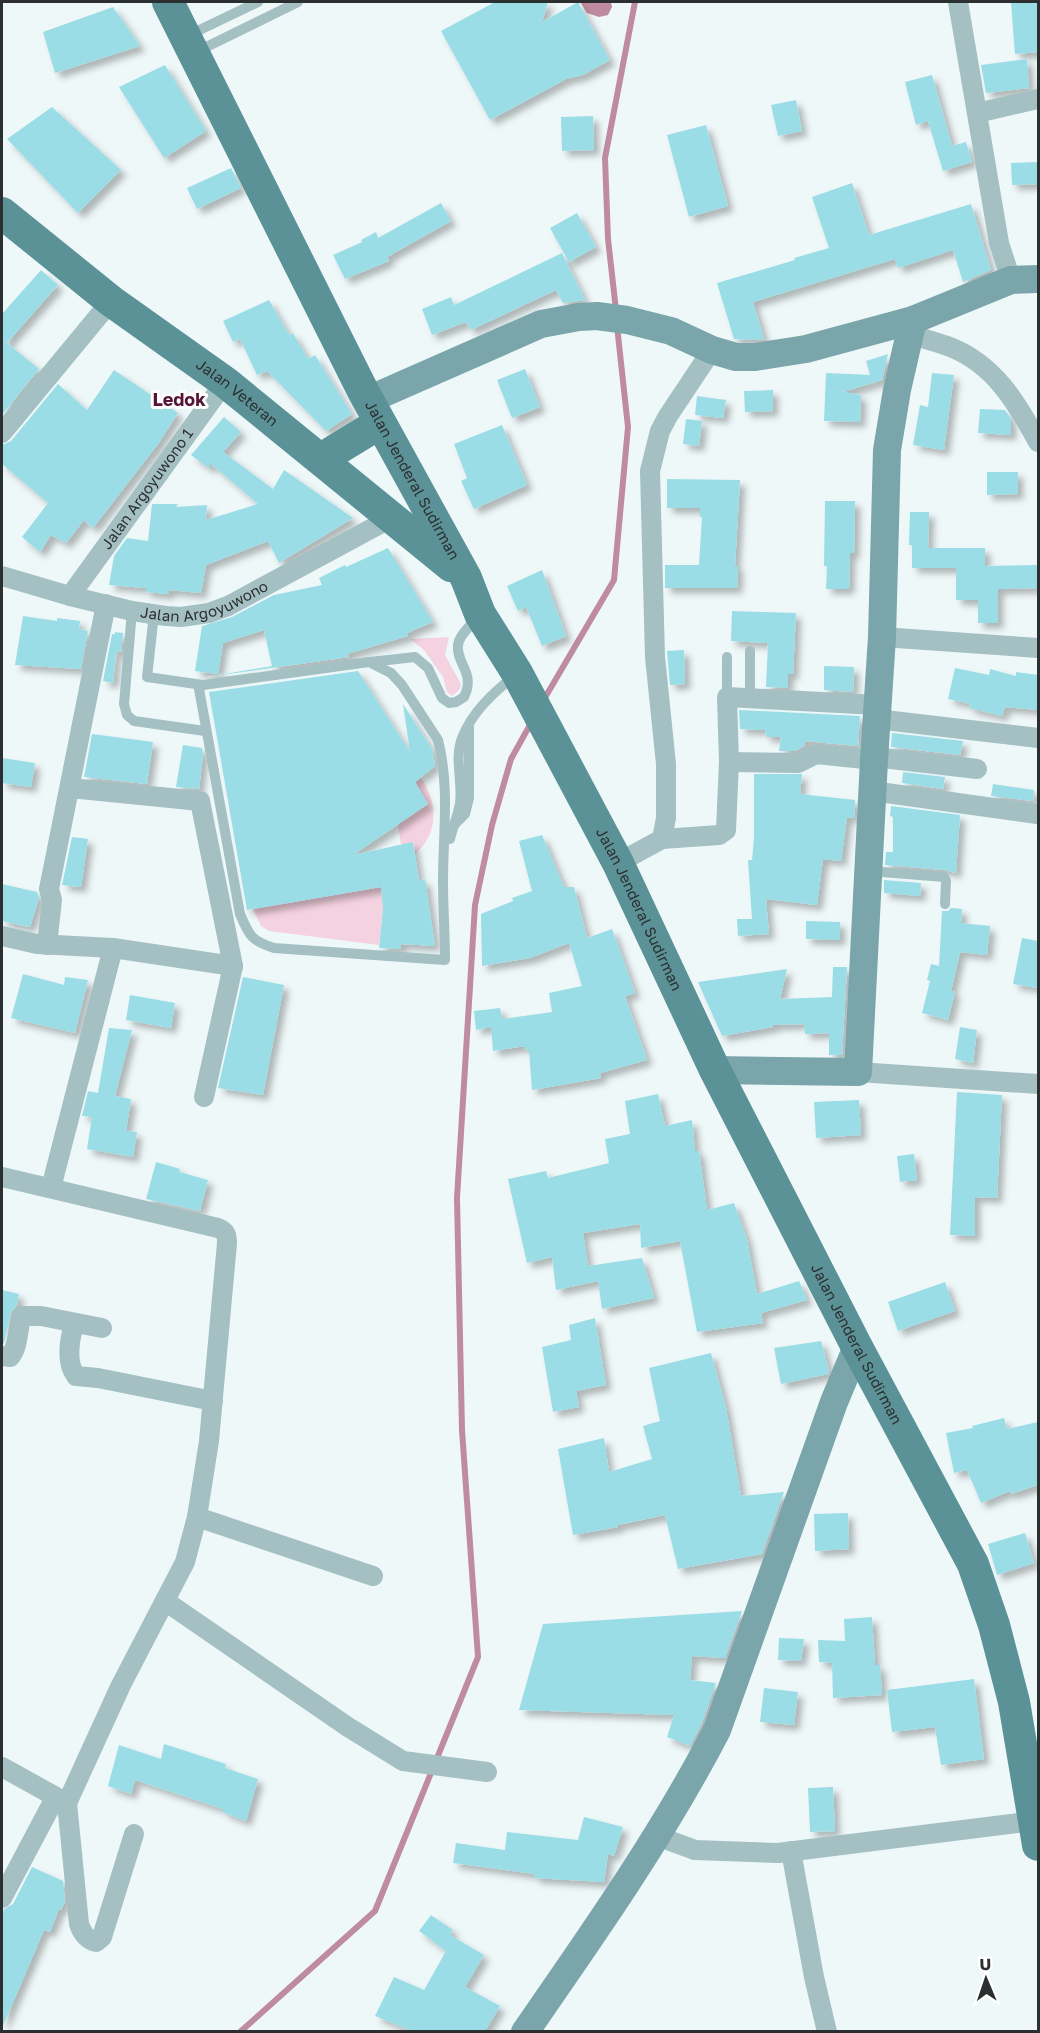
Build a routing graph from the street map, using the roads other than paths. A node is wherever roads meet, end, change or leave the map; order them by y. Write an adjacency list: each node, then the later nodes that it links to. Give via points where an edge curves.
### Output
1 (168, 2): 5 (main road, Jalan Jenderal Sudirman)
2 (258, 2): 5 (lane)
3 (298, 2): 5 (lane)
4 (958, 2): 7 (street)
5 (191, 44): 15 (main road, Jalan Jenderal Sudirman)
6 (1038, 99): 7 (street)
7 (976, 113): 10 (street, via 999,243)
8 (2, 213): 11 (main road, Jalan Veteran)
9 (1038, 279): 10 (street)
10 (1011, 280): 12 (street)
11 (111, 301): 14 (main road, Jalan Veteran); 16 (street)
12 (911, 327): 13 (street, via 773,356 736,357); 17 (street, via 988,370 1013,397); 27 (street, via 887,450)
13 (712, 350): 15 (street, via 670,331 627,320 597,316 562,319 541,324); 45 (street, via 660,431 650,471 655,657 666,764)
14 (225, 382): 18 (main road, Jalan Veteran); 22 (street, Jalan Argoyuwono 1)
15 (374, 412): 18 (main road); 21 (main road, Jalan Jenderal Sudirman)
16 (2, 433)
17 (1038, 442)
18 (321, 459): 19 (main road, Jalan Veteran)
19 (393, 517): 21 (main road, Jalan Veteran); 25 (street, Jalan Argoyuwono, via 228,606 181,617)
20 (2, 576): 22 (street, Jalan Argoyuwono)
21 (466, 578): 26 (main road, Jalan Jenderal Sudirman)
22 (70, 596): 23 (street, Jalan Argoyuwono)
23 (106, 604): 24 (street, Jalan Argoyuwono); 42 (street)
24 (132, 611): 25 (street, Jalan Argoyuwono); 37 (lane, via 124,688 127,715 134,721)
25 (154, 614): 33 (lane, via 147,677)
26 (480, 614): 31 (lane, via 459,642 468,679 464,697 456,702 442,698 428,668 415,657); 32 (main road, Jalan Jenderal Sudirman)
27 (882, 637): 28 (street); 36 (street)
28 (1038, 648)
29 (750, 651): 35 (lane)
30 (727, 657): 34 (lane)
31 (373, 661): 33 (lane); 46 (lane, via 402,685 438,740 444,774)
32 (517, 673): 46 (lane, via 473,715 461,740 460,803); 47 (main road, Jalan Jenderal Sudirman)
33 (203, 685): 37 (lane, via 199,688)
34 (727, 697): 35 (street); 40 (street)
35 (750, 698): 36 (street)
36 (877, 712): 38 (street); 39 (street)
37 (205, 731): 46 (lane, via 240,914 248,933 261,944 335,954 445,960)
38 (1038, 738)
39 (874, 758): 40 (street, via 816,754 798,763); 41 (street); 43 (street)
40 (729, 762): 45 (street, via 726,830 719,835)
41 (977, 769)
42 (70, 788): 51 (street, via 49,889 52,900); 53 (street, via 200,801)
43 (872, 791): 44 (street); 48 (street)
44 (1037, 814)
45 (662, 839): 47 (street)
46 (445, 854)
47 (618, 863): 54 (main road, Jalan Jenderal Sudirman)
48 (868, 871): 49 (lane, via 944,877); 55 (street)
49 (945, 904)
50 (2, 936): 51 (street)
51 (47, 945): 52 (street)
52 (113, 948): 53 (street); 59 (street)
53 (233, 966): 57 (street)
54 (715, 1070): 55 (street); 62 (main road, Jalan Jenderal Sudirman)
55 (858, 1072): 56 (street)
56 (1038, 1084)
57 (204, 1097)
58 (2, 1177): 59 (street)
59 (51, 1188): 64 (street, via 224,1230 226,1254)
60 (74, 1323): 61 (street); 63 (street, via 22,1316 15,1351); 64 (street, via 70,1368 76,1376)
61 (102, 1328)
62 (857, 1347): 71 (main road, Jalan Jenderal Sudirman, via 973,1564 994,1624 1014,1702); 73 (street, via 717,1730)
63 (2, 1356)
64 (213, 1401): 65 (street)
65 (197, 1517): 66 (street); 67 (street, via 185,1562)
66 (373, 1576)
67 (165, 1602): 69 (street, via 403,1761); 70 (street)
68 (2, 1767): 70 (street)
69 (487, 1772)
70 (61, 1801): 72 (street, via 79,1924 91,1941 102,1938); 75 (street)
71 (1036, 1833): 74 (street)
72 (134, 1834)
73 (657, 1836): 74 (street, via 695,1850); 76 (street)
74 (791, 1851): 77 (street)
75 (2, 1898)
76 (525, 2031)
77 (827, 2031)

